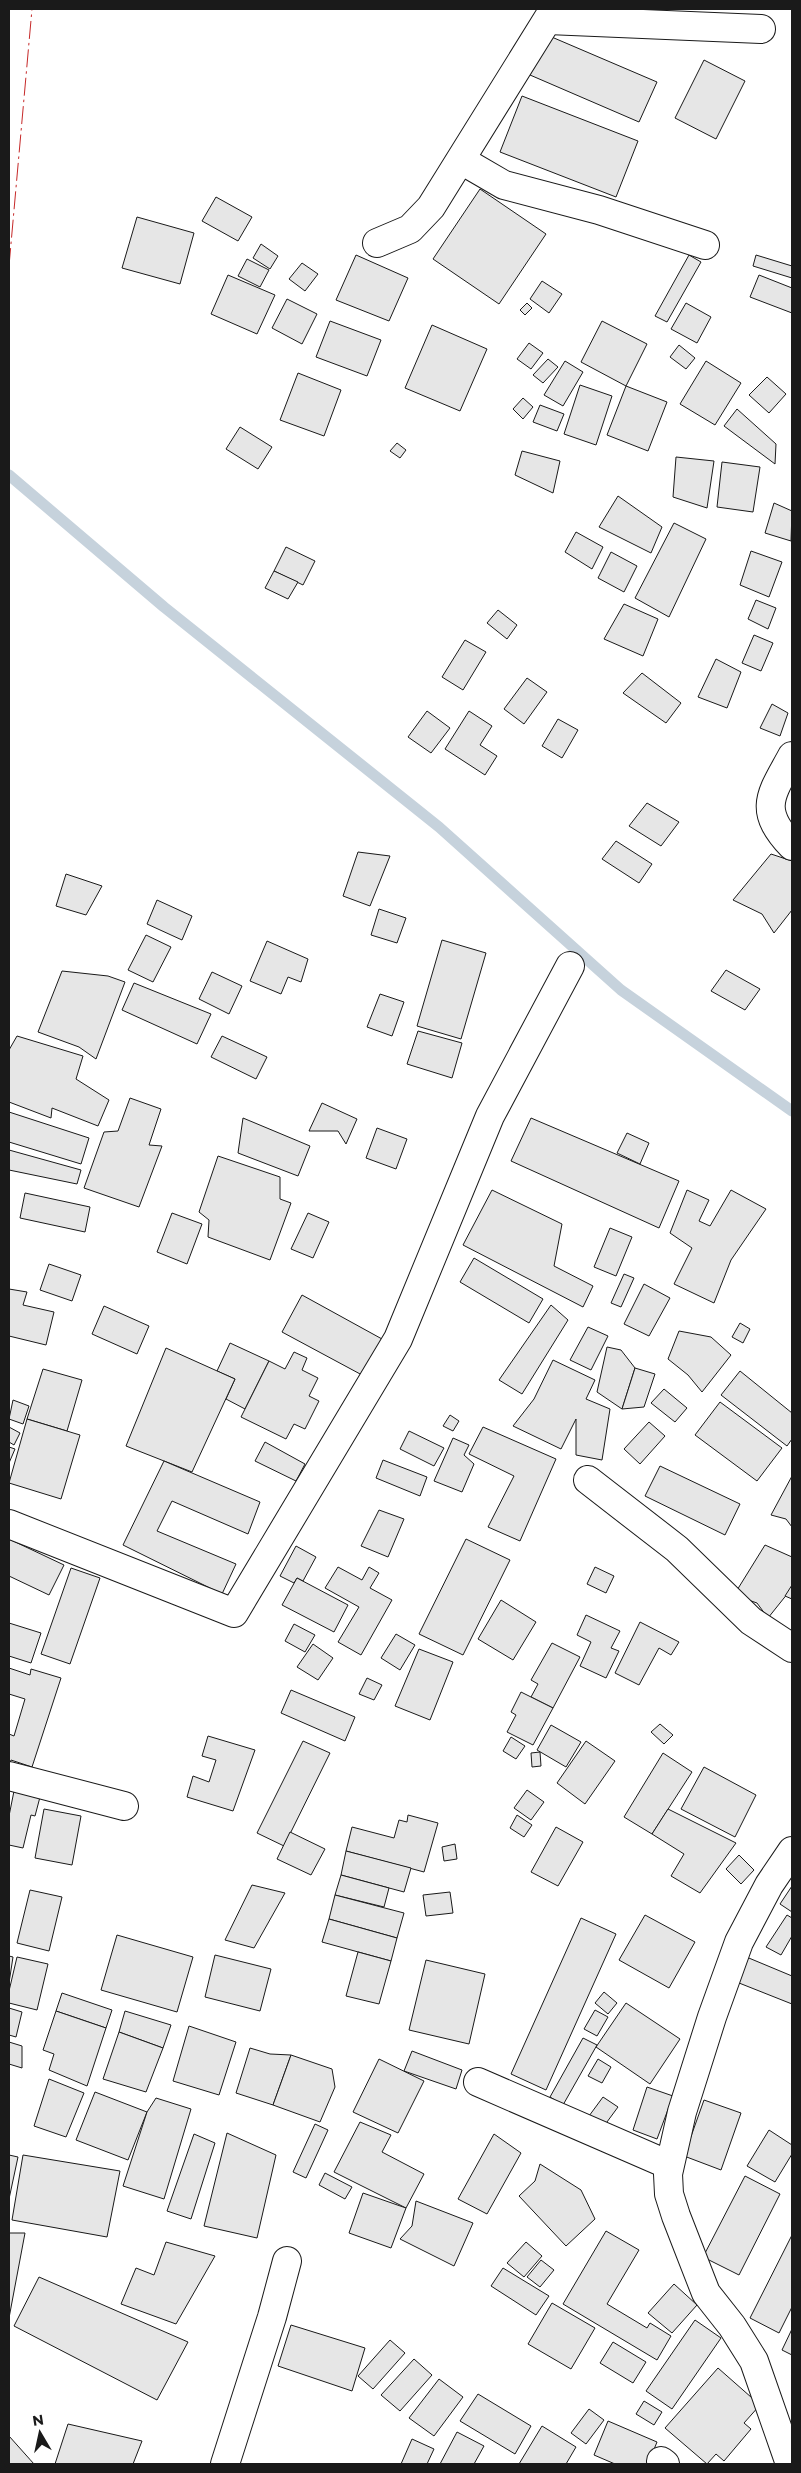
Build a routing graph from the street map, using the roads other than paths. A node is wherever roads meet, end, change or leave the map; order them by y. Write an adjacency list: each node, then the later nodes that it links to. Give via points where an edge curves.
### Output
1 (551, 14): 2 (street); 3 (street)
2 (761, 29)
3 (461, 160): 4 (street, via 431,207 410,229); 5 (street, via 504,185 599,210)
4 (377, 243)
5 (705, 245)
6 (792, 756): 7 (street, via 771,795 771,818)
7 (792, 846)
8 (570, 966): 10 (street, via 490,1116 398,1339 234,1613)
9 (588, 1480): 11 (street, via 677,1549 752,1621)
10 (9, 1524)
11 (792, 1648)
12 (9, 1776): 13 (street)
13 (124, 1806)
14 (792, 1851): 16 (street, via 769,1885 740,1942 709,2025)
15 (478, 2082): 16 (street)
16 (669, 2165): 19 (street, via 669,2194 706,2293 754,2361)
17 (287, 2262): 18 (street)
18 (224, 2464)
19 (790, 2464)

